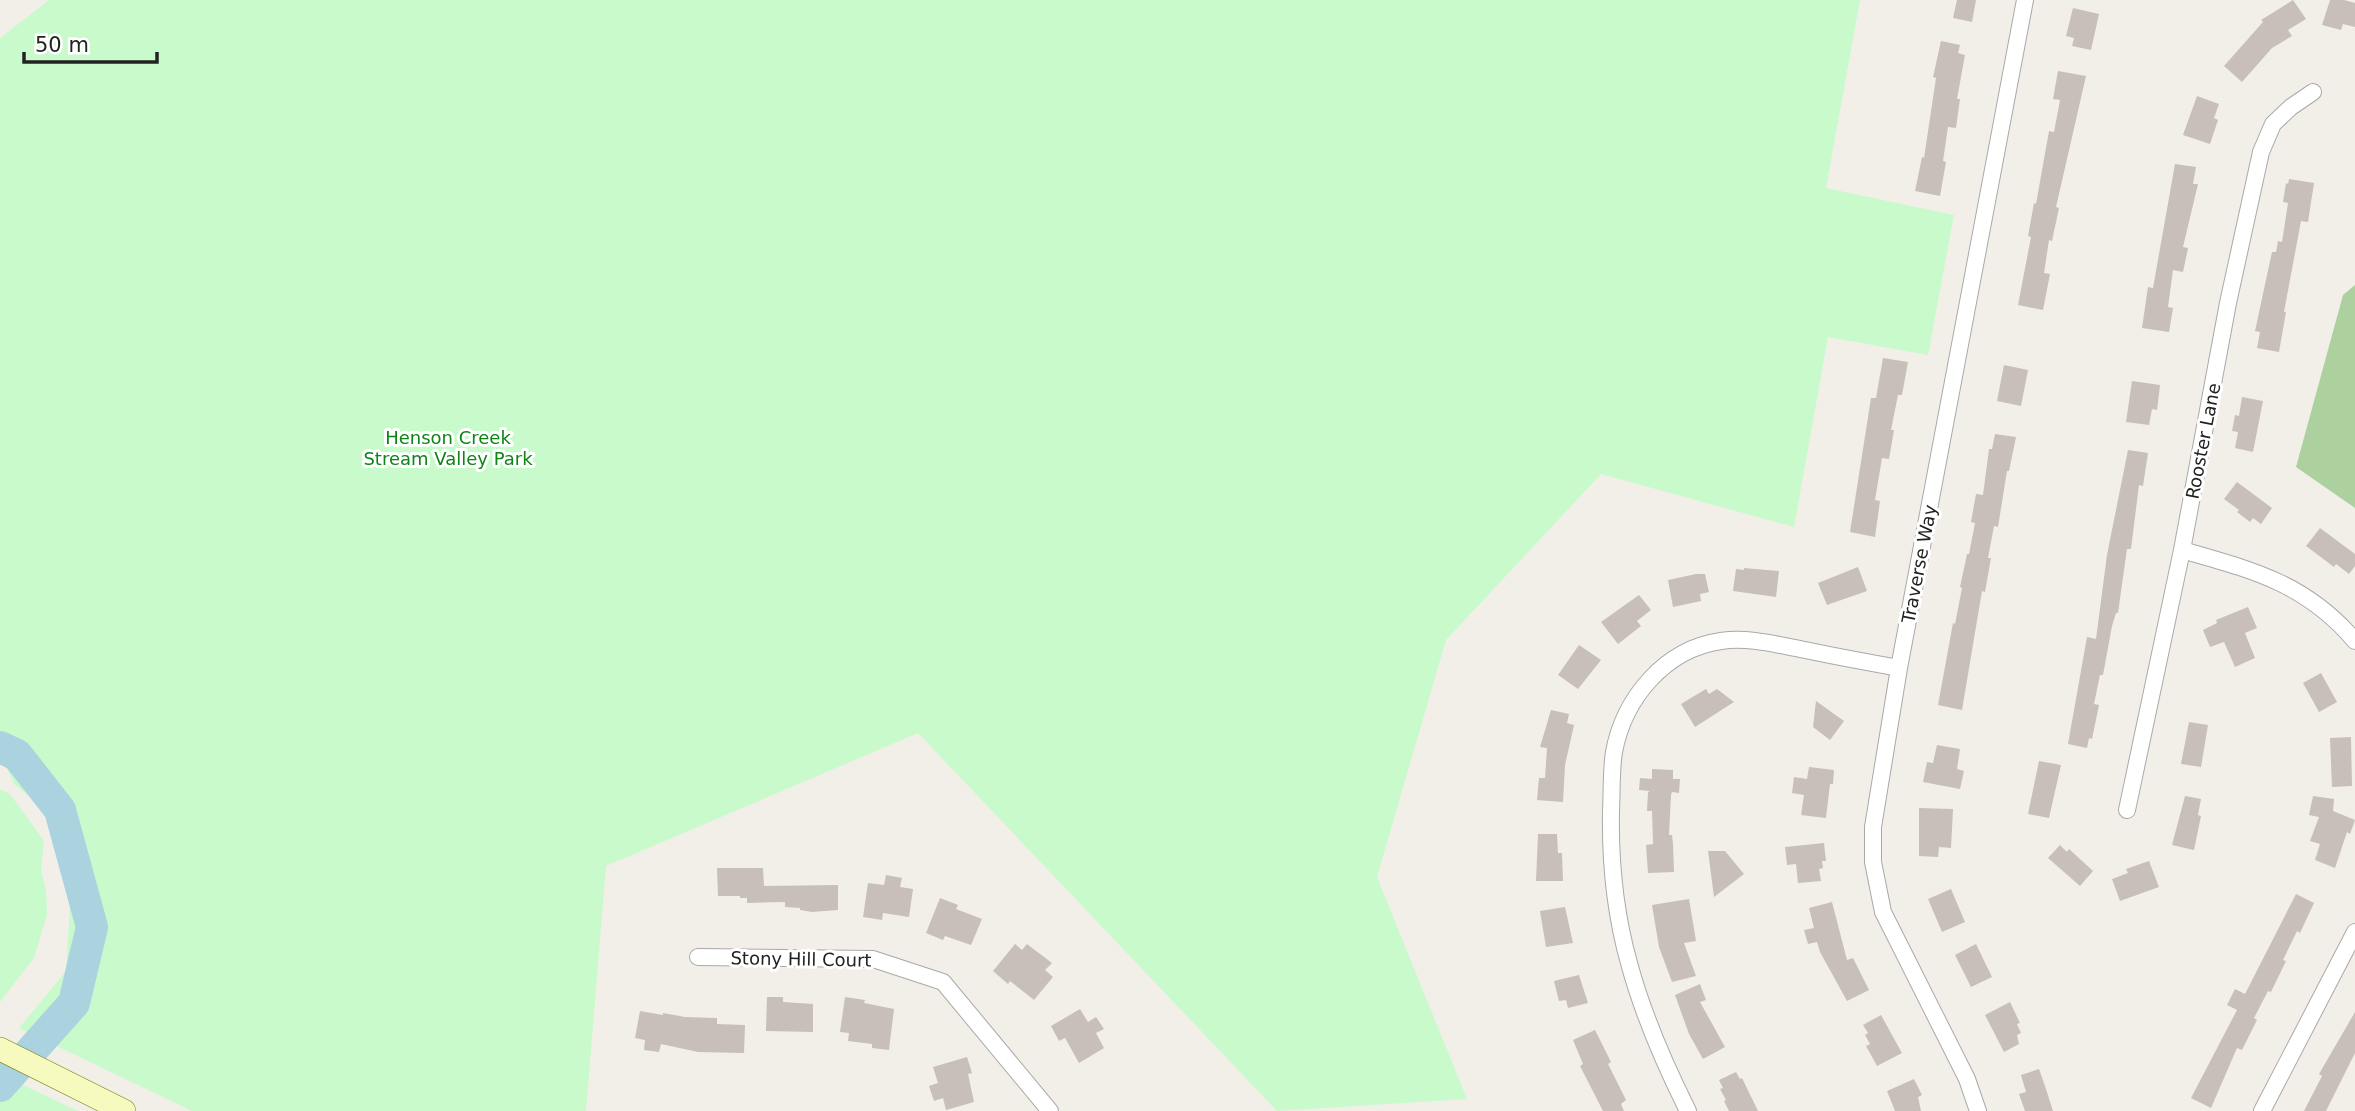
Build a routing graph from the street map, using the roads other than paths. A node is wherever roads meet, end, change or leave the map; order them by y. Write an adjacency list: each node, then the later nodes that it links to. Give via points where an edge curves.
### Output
1 (2025, 0): 5 (street, Traverse Way)
2 (2313, 93): 3 (street, Rooster Lane, via 2273,124 2261,152)
3 (2182, 550): 4 (street, via 2282,583 2314,601); 6 (street, Rooster Lane)
4 (2355, 640)
5 (1899, 668): 12 (street, via 1771,643 1719,641 1671,660 1646,683 1630,707 1614,753 1610,851 1615,895 1640,999); 13 (street, Traverse Way, via 1873,827 1876,888 1883,912 1967,1079)
6 (2127, 810)
7 (2355, 932): 14 (street)
8 (698, 957): 10 (street, Stony Hill Court, via 873,959 943,982)
9 (0, 1049): 11 (main road)
10 (1047, 1110)
11 (124, 1111)
12 (1688, 1111)
13 (1978, 1111)
14 (2262, 1111)

